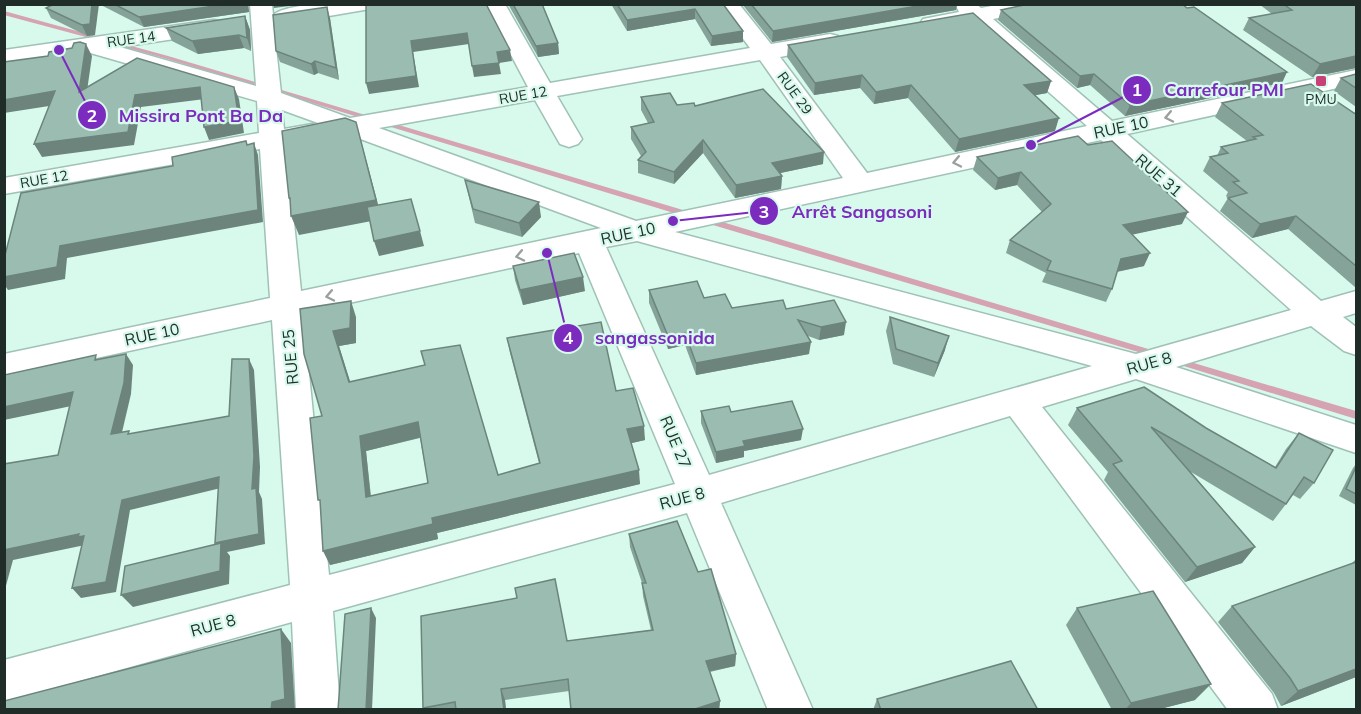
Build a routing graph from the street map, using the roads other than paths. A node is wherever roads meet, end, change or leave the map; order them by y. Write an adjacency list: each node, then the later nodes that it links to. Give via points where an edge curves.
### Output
1 (364, 4): 6 (street, RUE 14)
2 (494, 4): 15 (street)
3 (727, 4): 10 (street, RUE 29)
4 (1041, 4): 5 (street)
5 (970, 10): 7 (street); 19 (street, RUE 31)
6 (261, 12): 9 (street, RUE 14); 16 (street, RUE 25)
7 (906, 28)
8 (848, 38): 10 (street, RUE 12)
9 (88, 45): 11 (street, RUE 14); 16 (street)
10 (766, 53): 15 (street, RUE 12); 22 (street, RUE 29)
11 (4, 57)
12 (1280, 68): 14 (street)
13 (1356, 77): 14 (street, RUE 10)
14 (1308, 87): 17 (street); 19 (street, RUE 10, one-way to 19)
15 (542, 92): 18 (street, RUE 12); 21 (street)
16 (268, 97): 18 (street); 20 (street, RUE 25)
17 (1337, 107)
18 (350, 126): 20 (street, RUE 12); 24 (street)
19 (1107, 130): 22 (street, RUE 10, one-way to 22); 28 (street, RUE 31)
20 (272, 139): 23 (street, RUE 12); 27 (street, RUE 25)
21 (569, 139)
22 (861, 183): 24 (street, RUE 10)
23 (4, 186)
24 (636, 231): 25 (street, RUE 10); 31 (street)
25 (589, 241): 27 (street, RUE 10, one-way to 27); 34 (street, RUE 27)
26 (1356, 302): 28 (street, RUE 8)
27 (286, 306): 30 (street, RUE 10); 35 (street, RUE 25)
28 (1316, 313): 29 (street, RUE 31); 31 (street, RUE 8)
29 (1356, 343)
30 (4, 366)
31 (1139, 367): 32 (street, RUE 8); 33 (street)
32 (1017, 400): 34 (street, RUE 8); 39 (street)
33 (1356, 439)
34 (698, 494): 35 (street, RUE 8); 38 (street, RUE 27)
35 (311, 598): 36 (street, RUE 8); 37 (street, RUE 25)
36 (4, 681)
37 (318, 710)
38 (790, 710)
39 (1256, 710)

